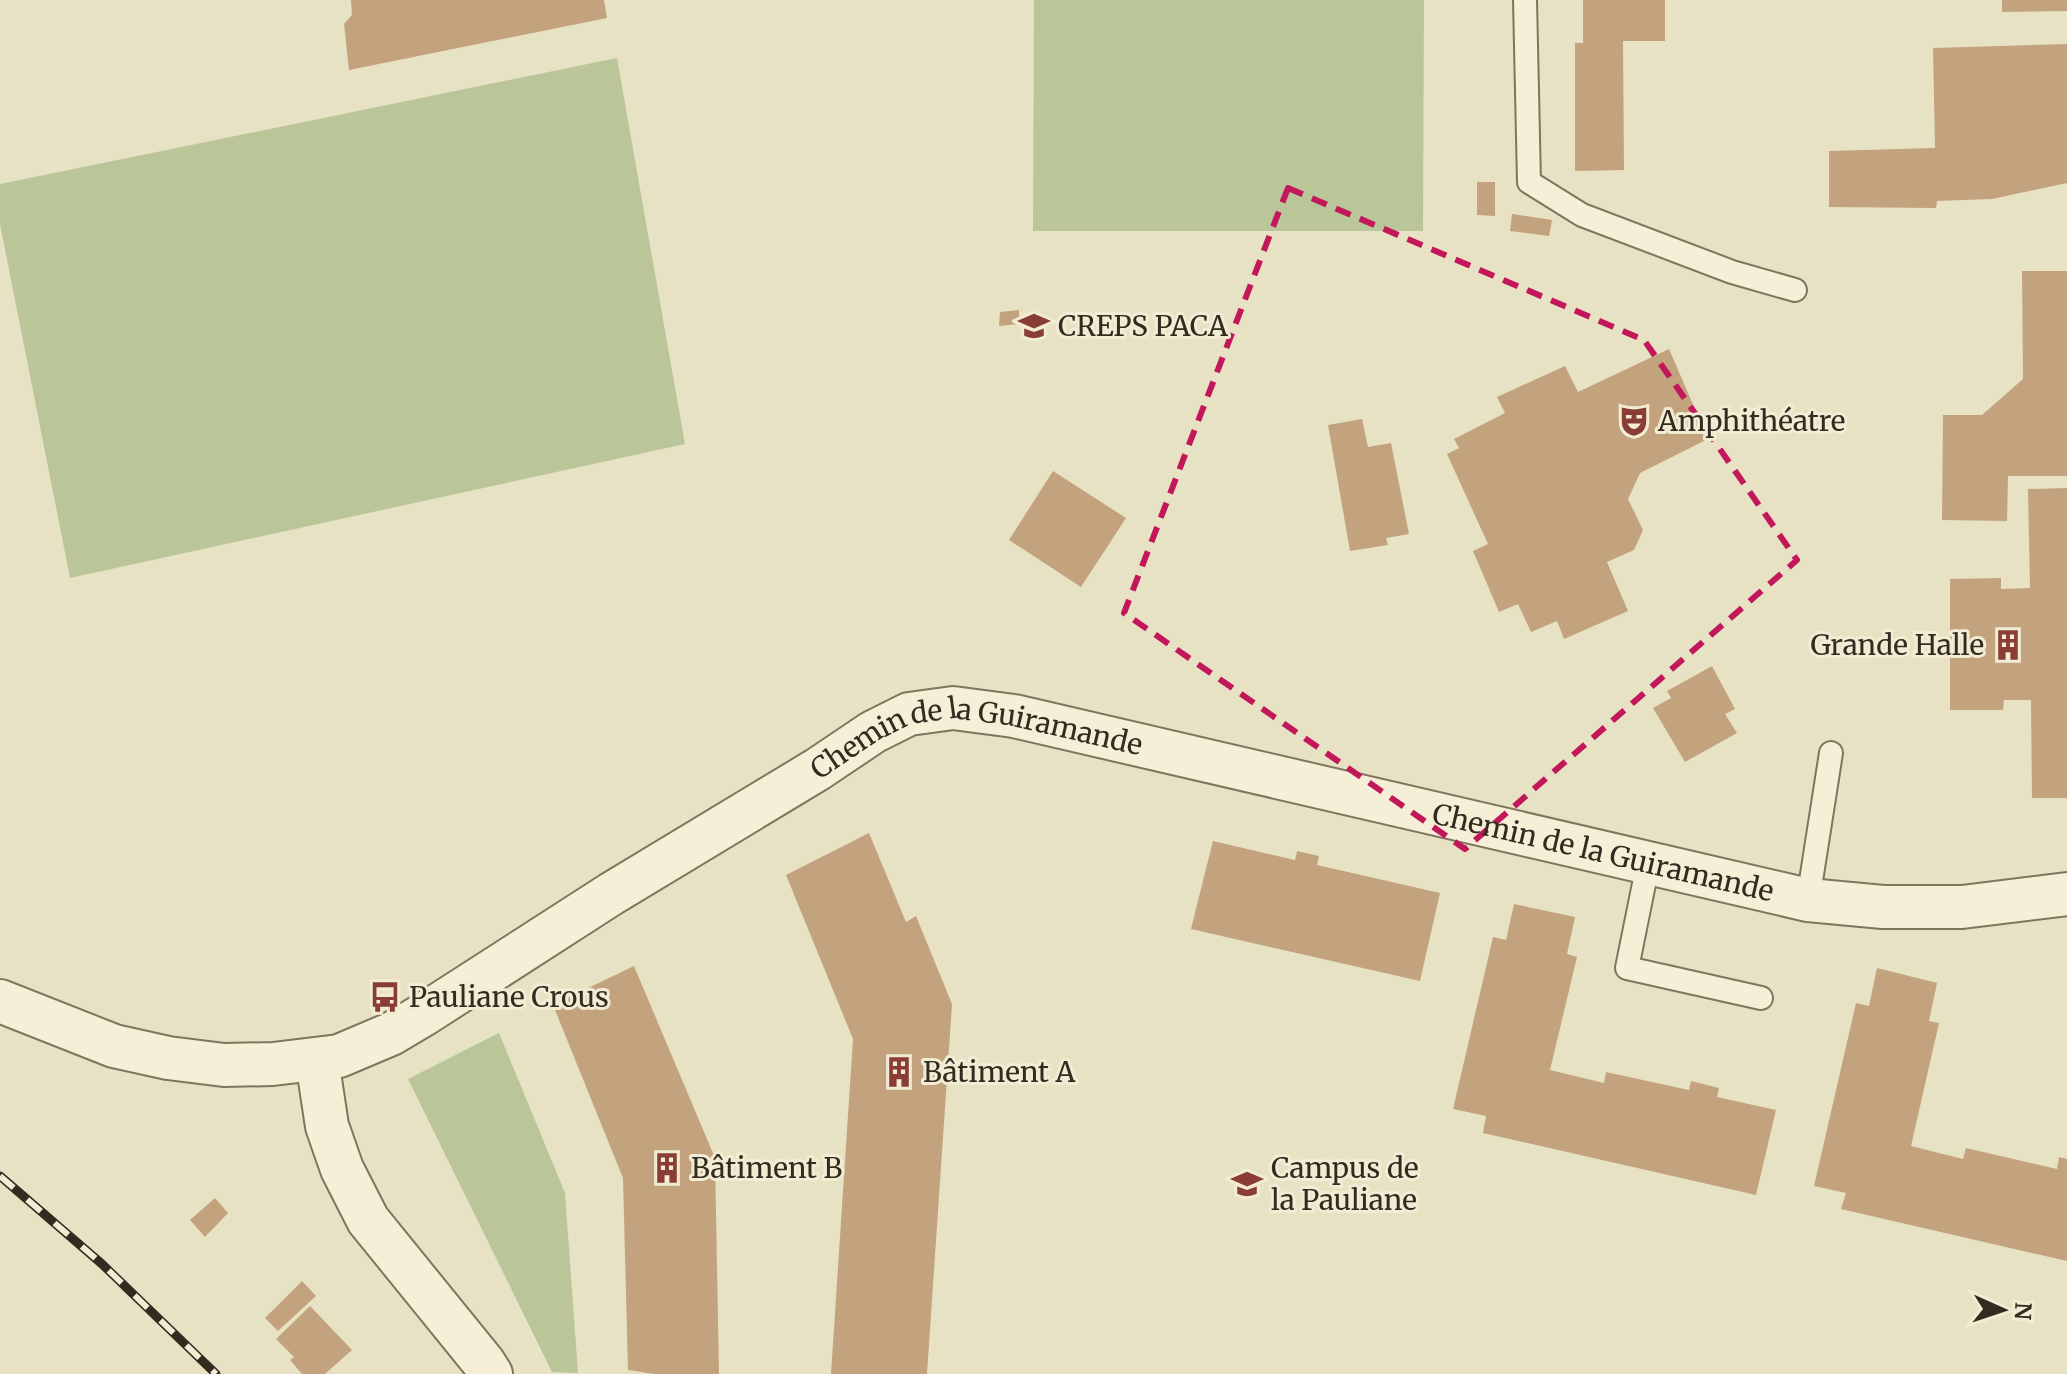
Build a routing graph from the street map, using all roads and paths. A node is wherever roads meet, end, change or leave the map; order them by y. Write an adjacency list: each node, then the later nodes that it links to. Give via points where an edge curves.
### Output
1 (1525, 0): 2 (lane, via 1529,182 1582,215)
2 (1795, 290)
3 (1831, 753): 6 (lane)
4 (1648, 864): 6 (street, Chemin de la Guiramande); 7 (lane, via 1627,968); 9 (street, Chemin de la Guiramande, via 1014,716 953,708 909,714 391,1034)
5 (2067, 894): 6 (street, Chemin de la Guiramande, via 1962,907)
6 (1808, 900)
7 (1761, 998)
8 (0, 1001): 9 (street, Chemin de la Guiramande, via 114,1046 168,1058 224,1065)
9 (317, 1060): 10 (street, via 327,1126 368,1220)
10 (491, 1374)

